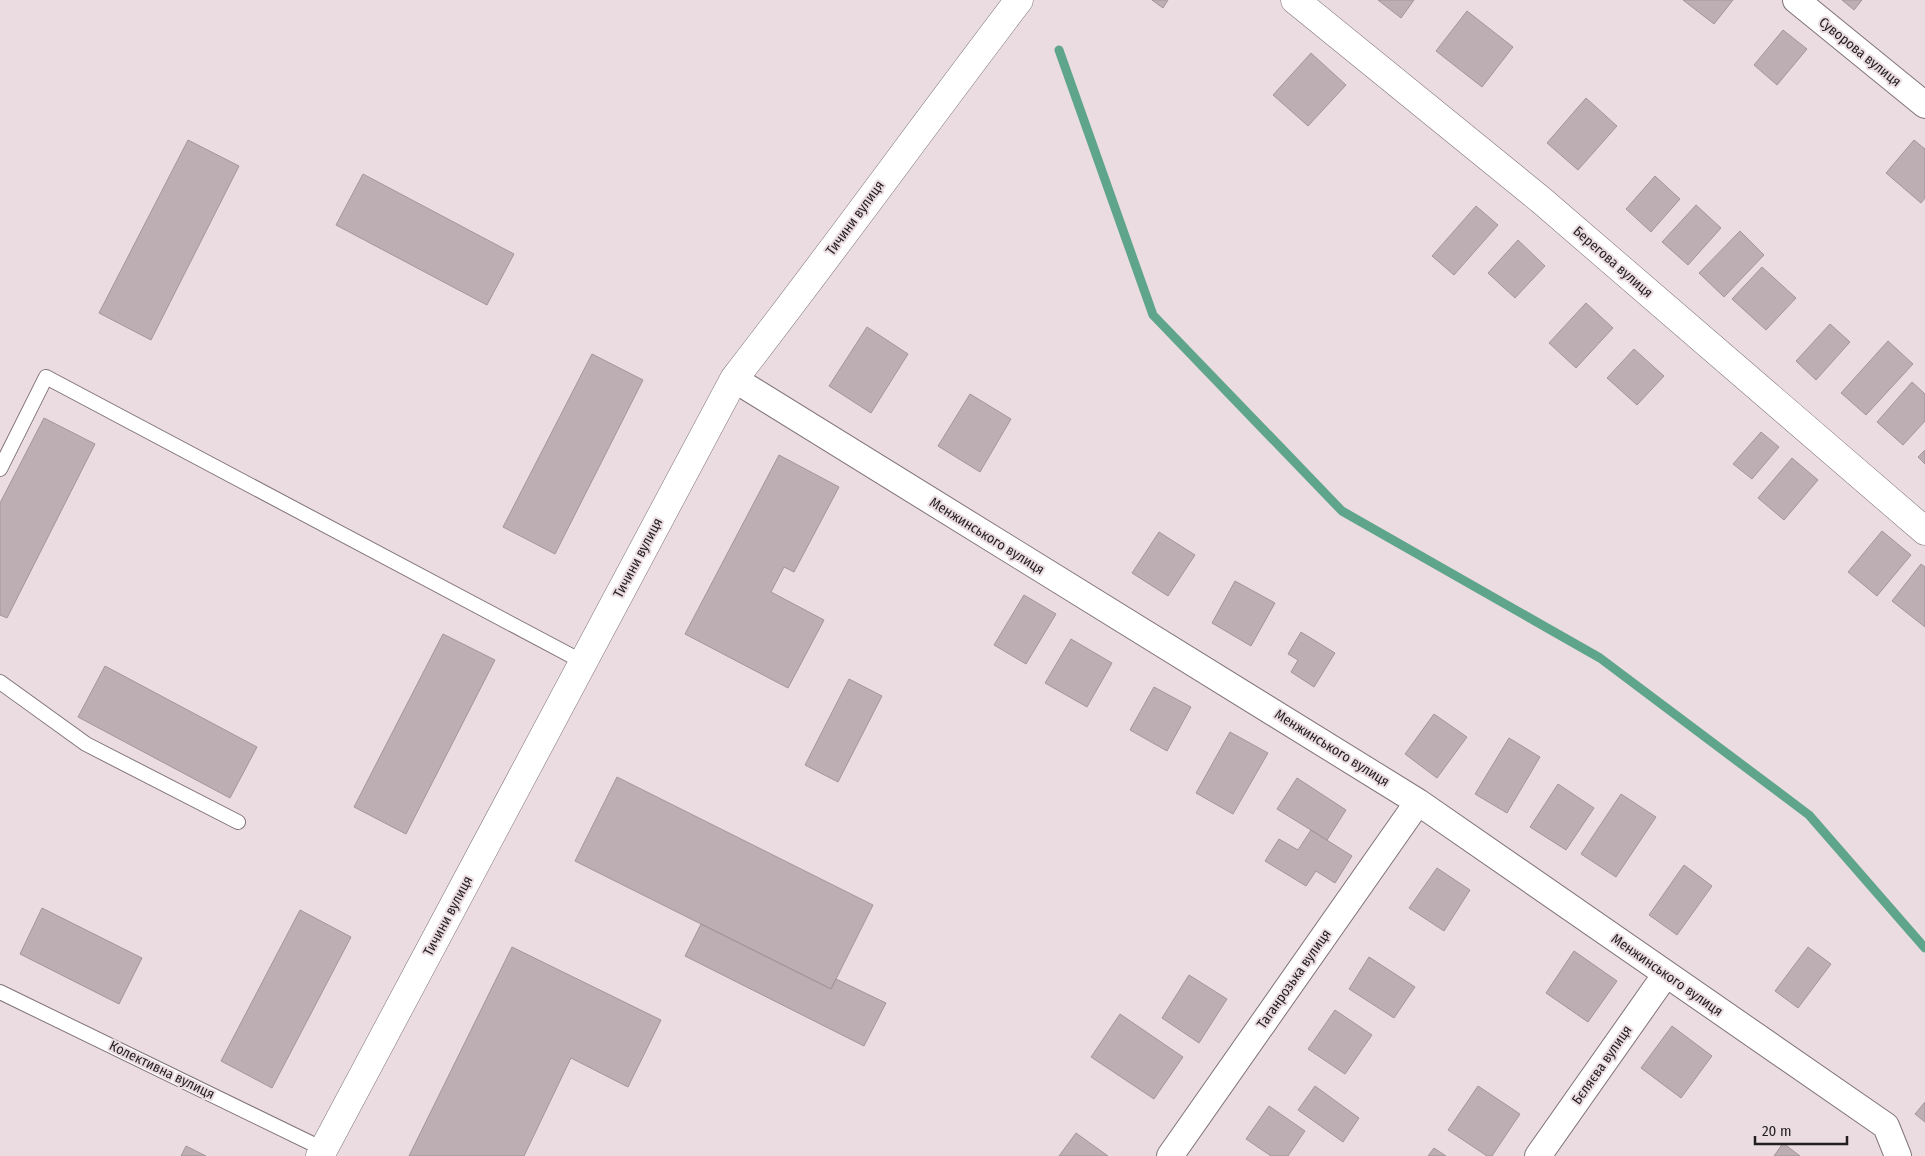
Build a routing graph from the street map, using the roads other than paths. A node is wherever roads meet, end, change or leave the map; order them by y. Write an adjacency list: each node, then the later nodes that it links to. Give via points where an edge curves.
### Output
1 (1019, 0): 5 (street, Тичини вулиця)
2 (1295, 0): 7 (street, Берегова вулиця, via 1541,200)
3 (1796, 0): 4 (street, Суворова вулиця)
4 (1925, 105)
5 (734, 379): 8 (street, Тичини вулиця); 10 (street, Менжинського вулиця)
6 (0, 469): 8 (lane, via 46,377)
7 (1925, 531)
8 (583, 662): 14 (street, Тичини вулиця)
9 (0, 682): 11 (lane, via 86,744)
10 (1418, 802): 12 (street, Менжинського вулиця); 15 (street, Таганрозька вулиця)
11 (238, 822)
12 (1666, 974): 16 (street, Бєляєва вулиця); 17 (street, Менжинського вулиця, via 1886,1126)
13 (0, 992): 14 (lane, Колективна вулиця)
14 (321, 1152)
15 (1170, 1156)
16 (1538, 1156)
17 (1898, 1156)

